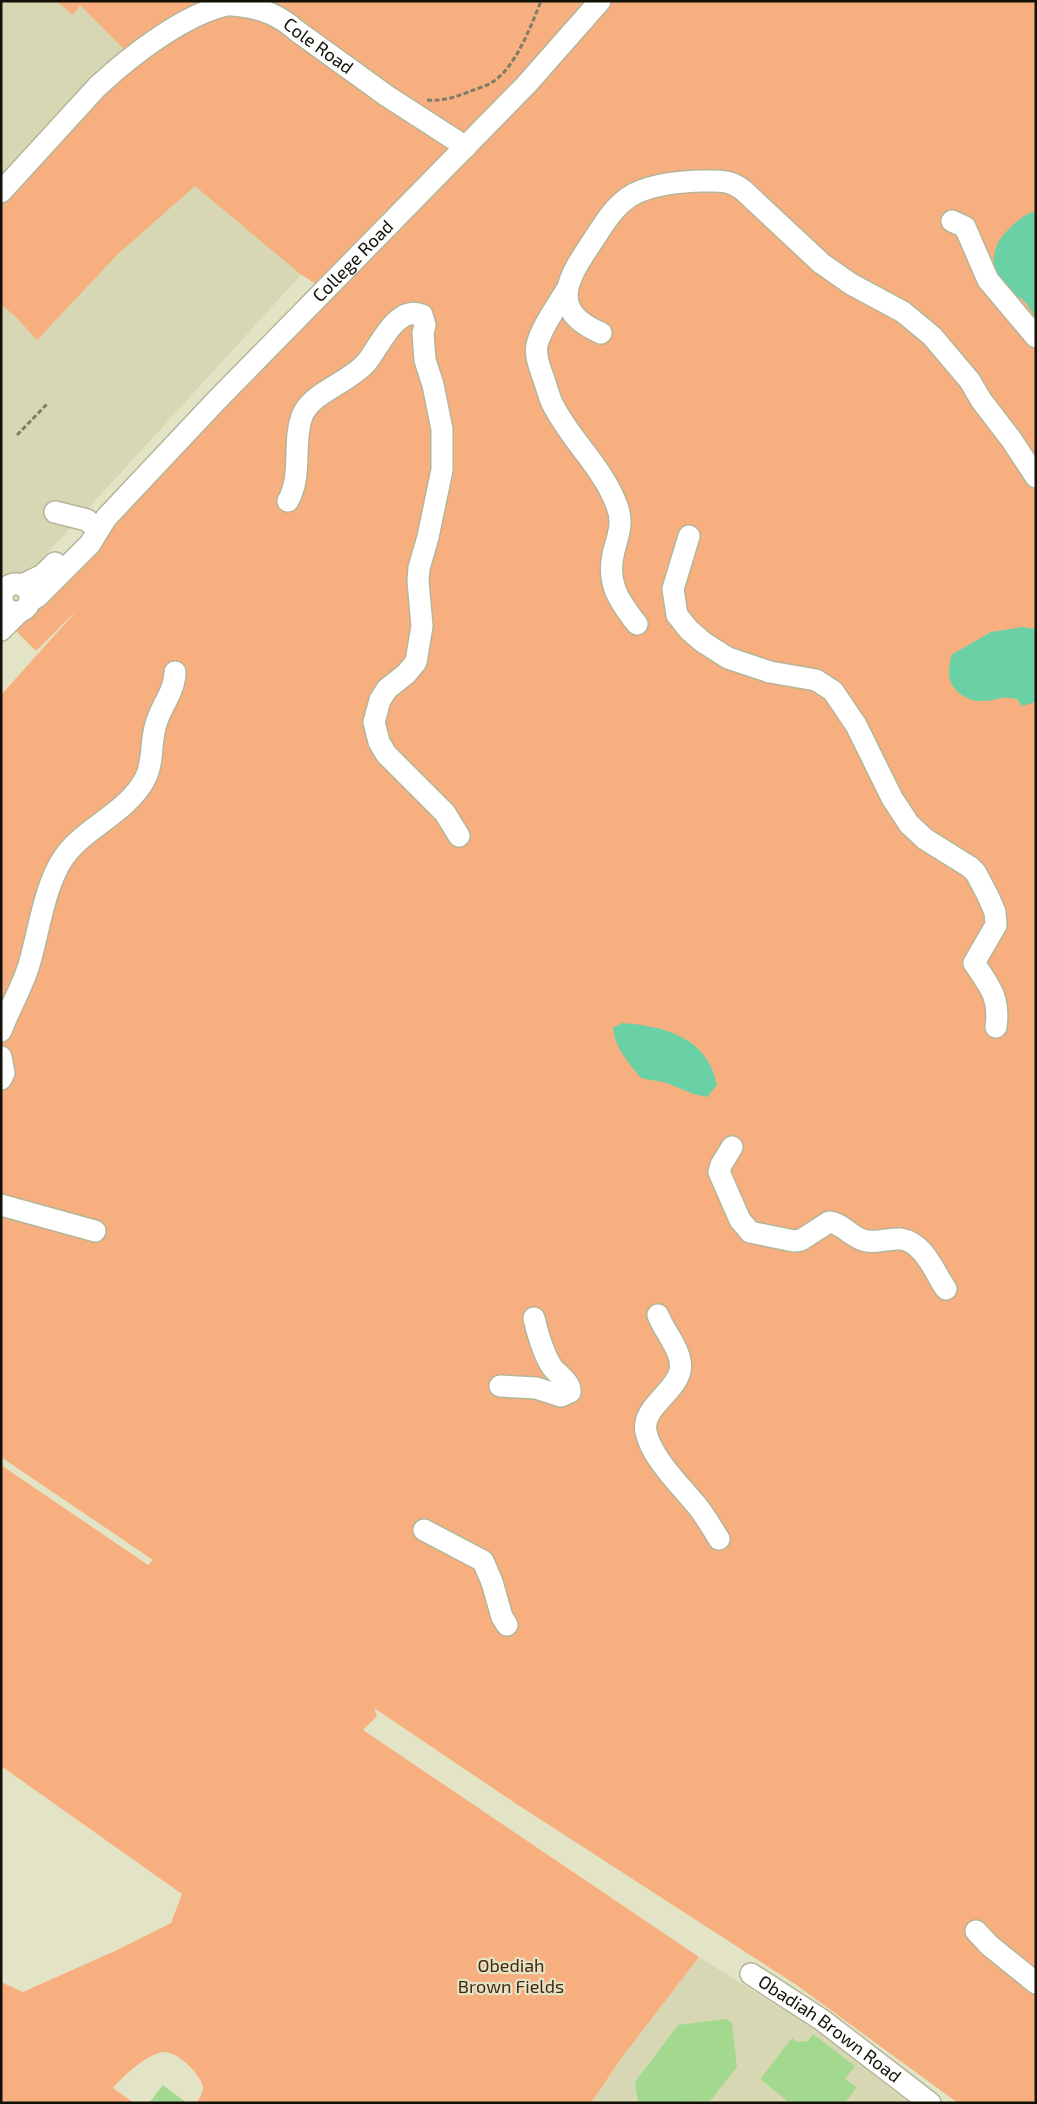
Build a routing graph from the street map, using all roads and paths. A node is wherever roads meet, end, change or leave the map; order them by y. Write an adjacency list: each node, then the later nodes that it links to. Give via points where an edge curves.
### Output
1 (541, 1): 4 (path, via 528,35 512,61 494,81 454,98)
2 (600, 1): 5 (street, College Road)
3 (209, 6): 5 (street, Cole Road, via 256,8 284,20 387,96); 8 (street, Cole Road, via 125,63 97,87)
4 (420, 99)
5 (466, 147): 18 (street, College Road)
6 (689, 166): 7 (street)
7 (676, 183): 10 (street, via 634,194 615,208 574,269); 15 (street, via 732,182 821,263 916,322 970,381)
8 (1, 192)
9 (952, 221): 12 (street, via 964,228 988,280)
10 (566, 291): 11 (street, via 570,309 578,319); 21 (street, via 537,343 537,360 552,403 618,507 621,520 612,580 615,593)
11 (601, 334)
12 (1036, 337)
13 (48, 403): 14 (path)
14 (17, 435)
15 (1036, 477)
16 (288, 501): 24 (street, via 297,474 300,426 308,404 358,372 385,334 402,317 410,313 422,315 425,360 434,385 442,429 442,470 419,568 422,626 416,662 386,689 374,722 386,754 445,813)
17 (55, 512): 18 (street)
18 (99, 525): 20 (street, College Road, via 90,544 37,597)
19 (689, 536): 25 (street, via 673,589 677,615 689,630 728,658 770,672 816,680 833,691 856,725 892,798 909,824 925,839 976,873 995,912 996,925 974,963 997,1002)
20 (10, 596): 22 (street, College Road)
21 (637, 624)
22 (1, 630)
23 (175, 672): 26 (street, via 175,684 156,722 149,768 142,784 122,807 73,845 57,870 28,967)
24 (458, 836)
25 (996, 1027)
26 (1, 1031)
27 (1, 1058): 28 (street, via 4,1073)
28 (1, 1079)
29 (732, 1147): 32 (street, via 719,1172 740,1220 750,1232 794,1241 829,1222 835,1222 864,1240 901,1240 923,1252)
30 (1, 1205): 31 (street)
31 (95, 1231)
32 (946, 1289)
33 (658, 1315): 37 (street, via 680,1360 680,1371 651,1413 646,1431 652,1448)
34 (534, 1318): 35 (street, via 551,1365 568,1384 570,1392 561,1396 536,1388)
35 (500, 1386)
36 (424, 1530): 38 (street, via 483,1561)
37 (719, 1539)
38 (507, 1625)
39 (976, 1931): 41 (street, via 988,1945)
40 (751, 1974): 42 (street, Obadiah Brown Road, via 822,2020)
41 (1036, 1983)
42 (930, 2103)

